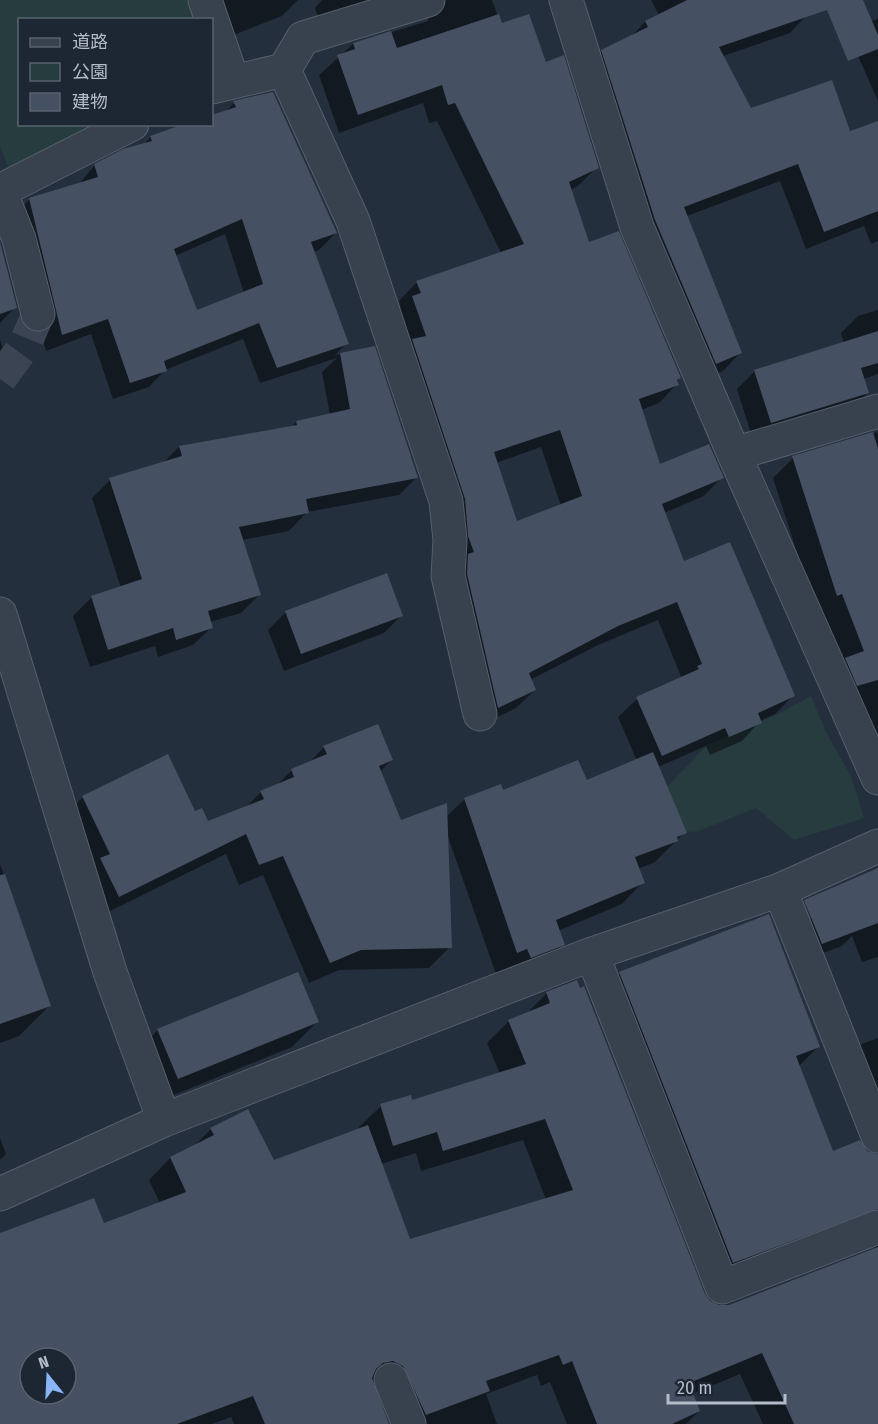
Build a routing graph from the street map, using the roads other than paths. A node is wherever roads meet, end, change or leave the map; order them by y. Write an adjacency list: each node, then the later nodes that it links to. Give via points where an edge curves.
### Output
1 (205, 0): 4 (street)
2 (428, 0): 6 (street, via 303,38)
3 (566, 0): 12 (street, via 637,227)
4 (209, 18)
5 (213, 40): 7 (street)
6 (284, 70): 7 (street); 14 (street, via 353,221 446,501 448,576)
7 (222, 84)
8 (128, 126): 9 (street)
9 (0, 191): 10 (street, via 19,239)
10 (38, 314)
11 (878, 411): 12 (street)
12 (734, 454): 15 (street)
13 (0, 614): 19 (street, via 110,972)
14 (480, 714)
15 (878, 778)
16 (878, 846): 17 (street)
17 (780, 890): 18 (street); 20 (street)
18 (592, 954): 19 (street); 22 (street, via 722,1287)
19 (164, 1120): 21 (street)
20 (878, 1136)
21 (0, 1194)
22 (878, 1227)
23 (391, 1380): 24 (street)
24 (409, 1424)

